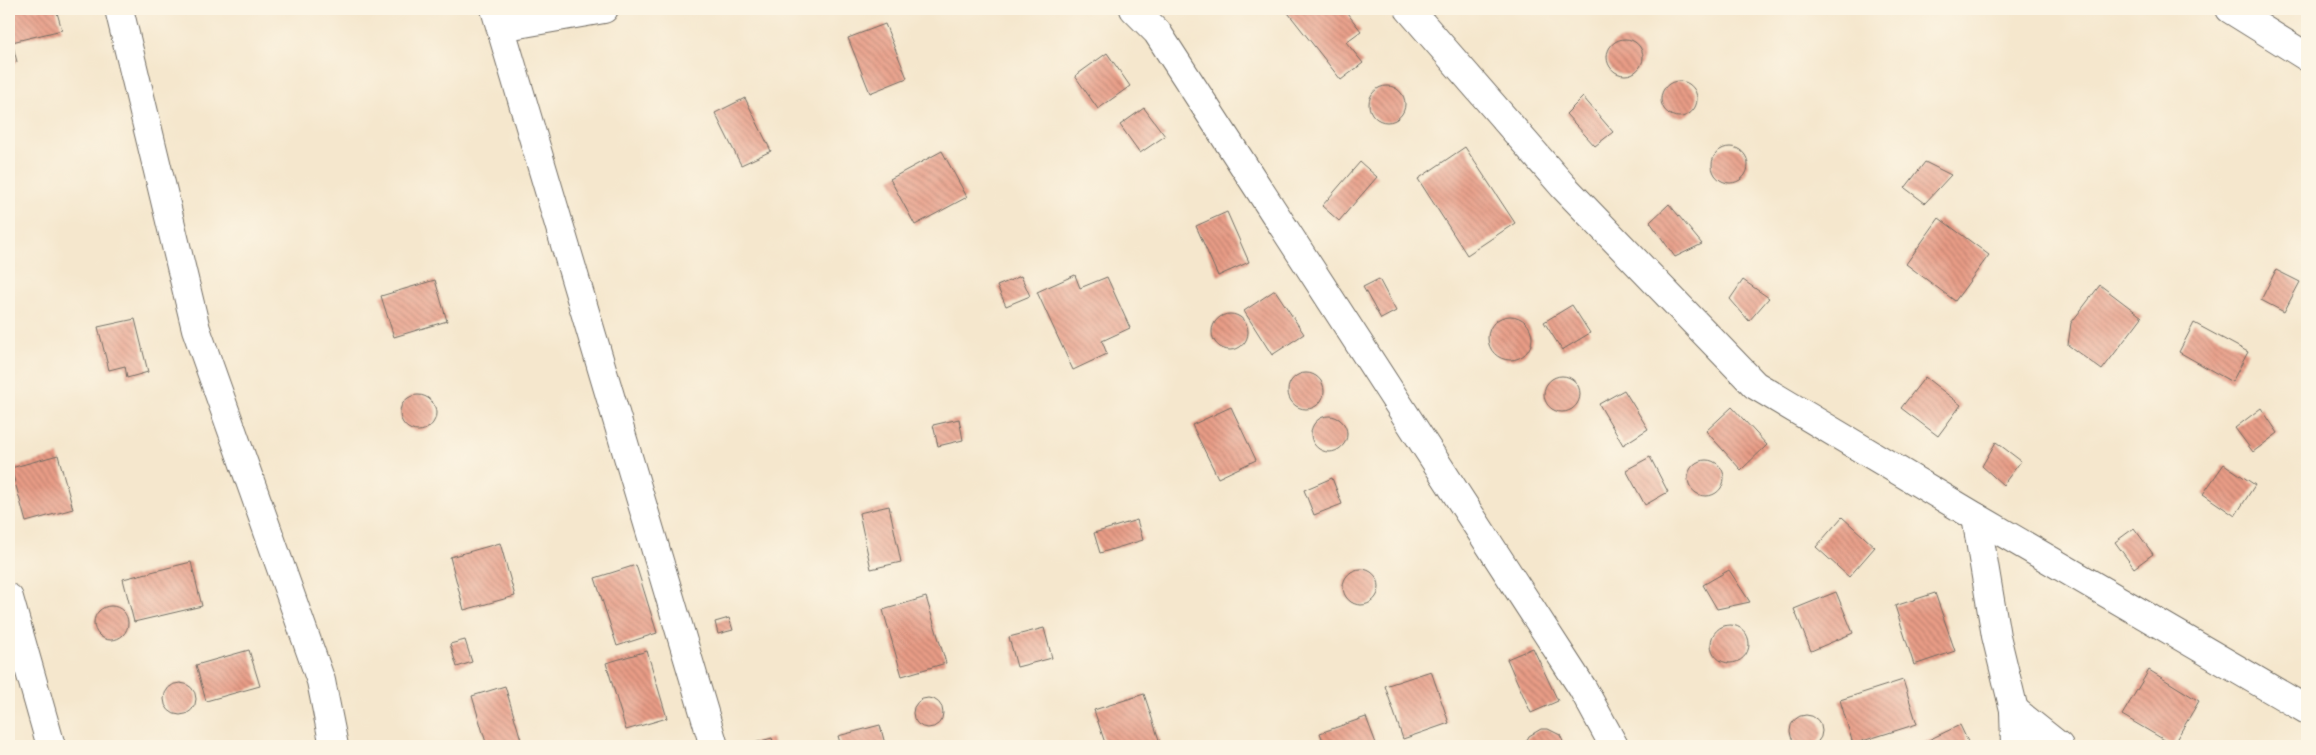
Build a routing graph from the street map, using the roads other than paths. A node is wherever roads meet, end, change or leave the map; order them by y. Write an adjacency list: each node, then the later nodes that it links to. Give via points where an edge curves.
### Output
1 (119, 9): 13 (street, via 196,328 321,681)
2 (604, 9): 6 (street)
3 (1134, 9): 15 (street, via 1163,40 1577,680)
4 (1409, 9): 8 (street, via 1563,186 1755,386)
5 (2230, 9): 7 (street)
6 (498, 18): 14 (street)
7 (2307, 57)
8 (1976, 517): 10 (street, via 1996,636); 11 (street)
9 (9, 598): 12 (street)
10 (2014, 710): 16 (street); 17 (street)
11 (2307, 710)
12 (51, 746)
13 (334, 746)
14 (714, 746)
15 (1614, 746)
16 (2015, 746)
17 (2059, 746)

